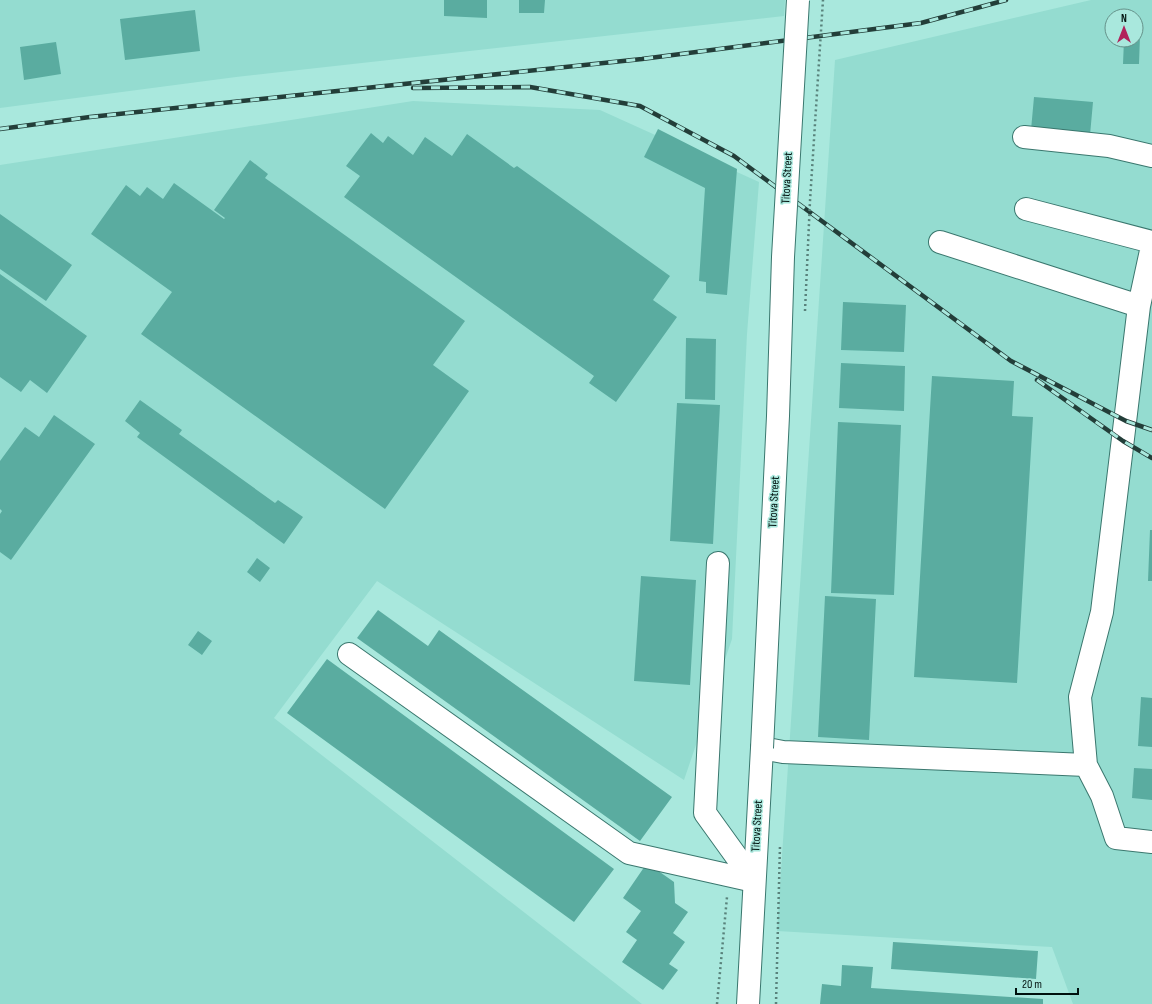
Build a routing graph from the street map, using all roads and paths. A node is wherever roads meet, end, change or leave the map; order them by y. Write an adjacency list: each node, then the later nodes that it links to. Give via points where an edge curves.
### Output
1 (798, 0): 11 (main road, Titova Street, bridge, via 783,257)
2 (1024, 137): 3 (main road, via 1109,146)
3 (1152, 156)
4 (1026, 209): 6 (main road)
5 (940, 242): 8 (main road)
6 (1152, 242)
7 (1152, 246): 8 (main road)
8 (1143, 318): 12 (main road, via 1102,612 1080,697)
9 (718, 563): 15 (main road, via 705,813)
10 (349, 654): 15 (main road, via 629,853)
11 (762, 748): 12 (main road, via 783,752); 15 (main road, Titova Street)
12 (1086, 766): 14 (main road, via 1102,796 1116,838)
13 (780, 839): 17 (path)
14 (1152, 842)
15 (754, 881): 16 (main road, Titova Street)
16 (748, 1004)
17 (776, 1004)

